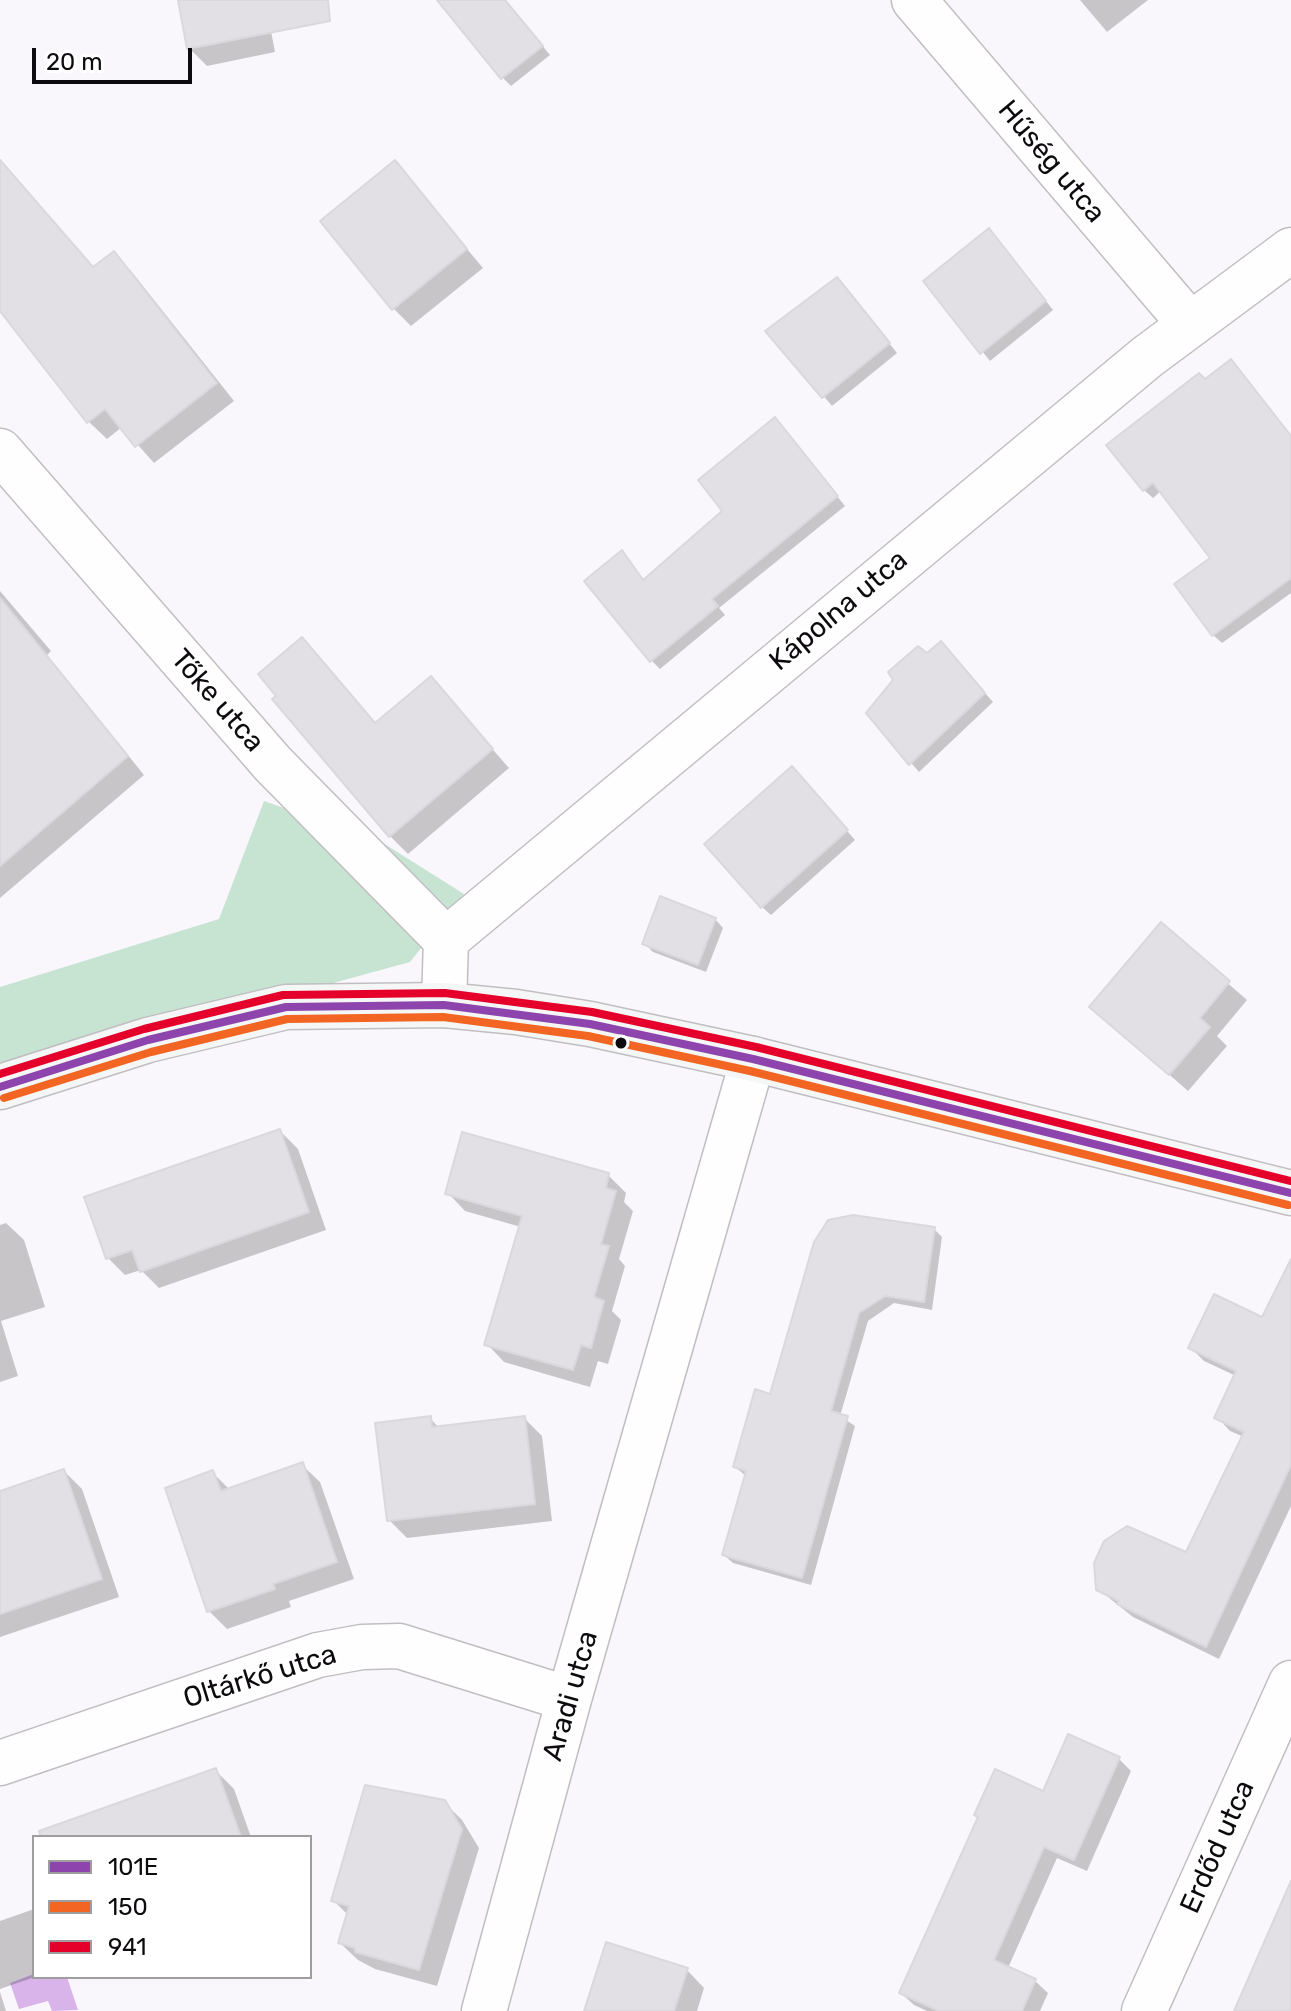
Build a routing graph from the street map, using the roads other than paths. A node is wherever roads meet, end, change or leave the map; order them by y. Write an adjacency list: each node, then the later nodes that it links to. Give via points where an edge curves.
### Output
1 (914, 0): 3 (street, Hűség utca)
2 (1291, 250): 3 (street, Kápolna utca)
3 (1189, 323): 5 (street, Kápolna utca)
4 (0, 451): 5 (street, Tőke utca, via 273,764)
5 (446, 940): 6 (street)
6 (444, 1005): 7 (street, via 576,1021); 8 (street, via 286,1007 148,1040)
7 (753, 1059): 9 (street); 11 (street, Aradi utca)
8 (0, 1087)
9 (1291, 1193)
10 (1291, 1683): 14 (street, Erdőd utca)
11 (569, 1699): 12 (street, Oltárkő utca, via 399,1646 362,1647 318,1655); 13 (street, Aradi utca)
12 (0, 1763)
13 (484, 2011)
14 (1144, 2011)

